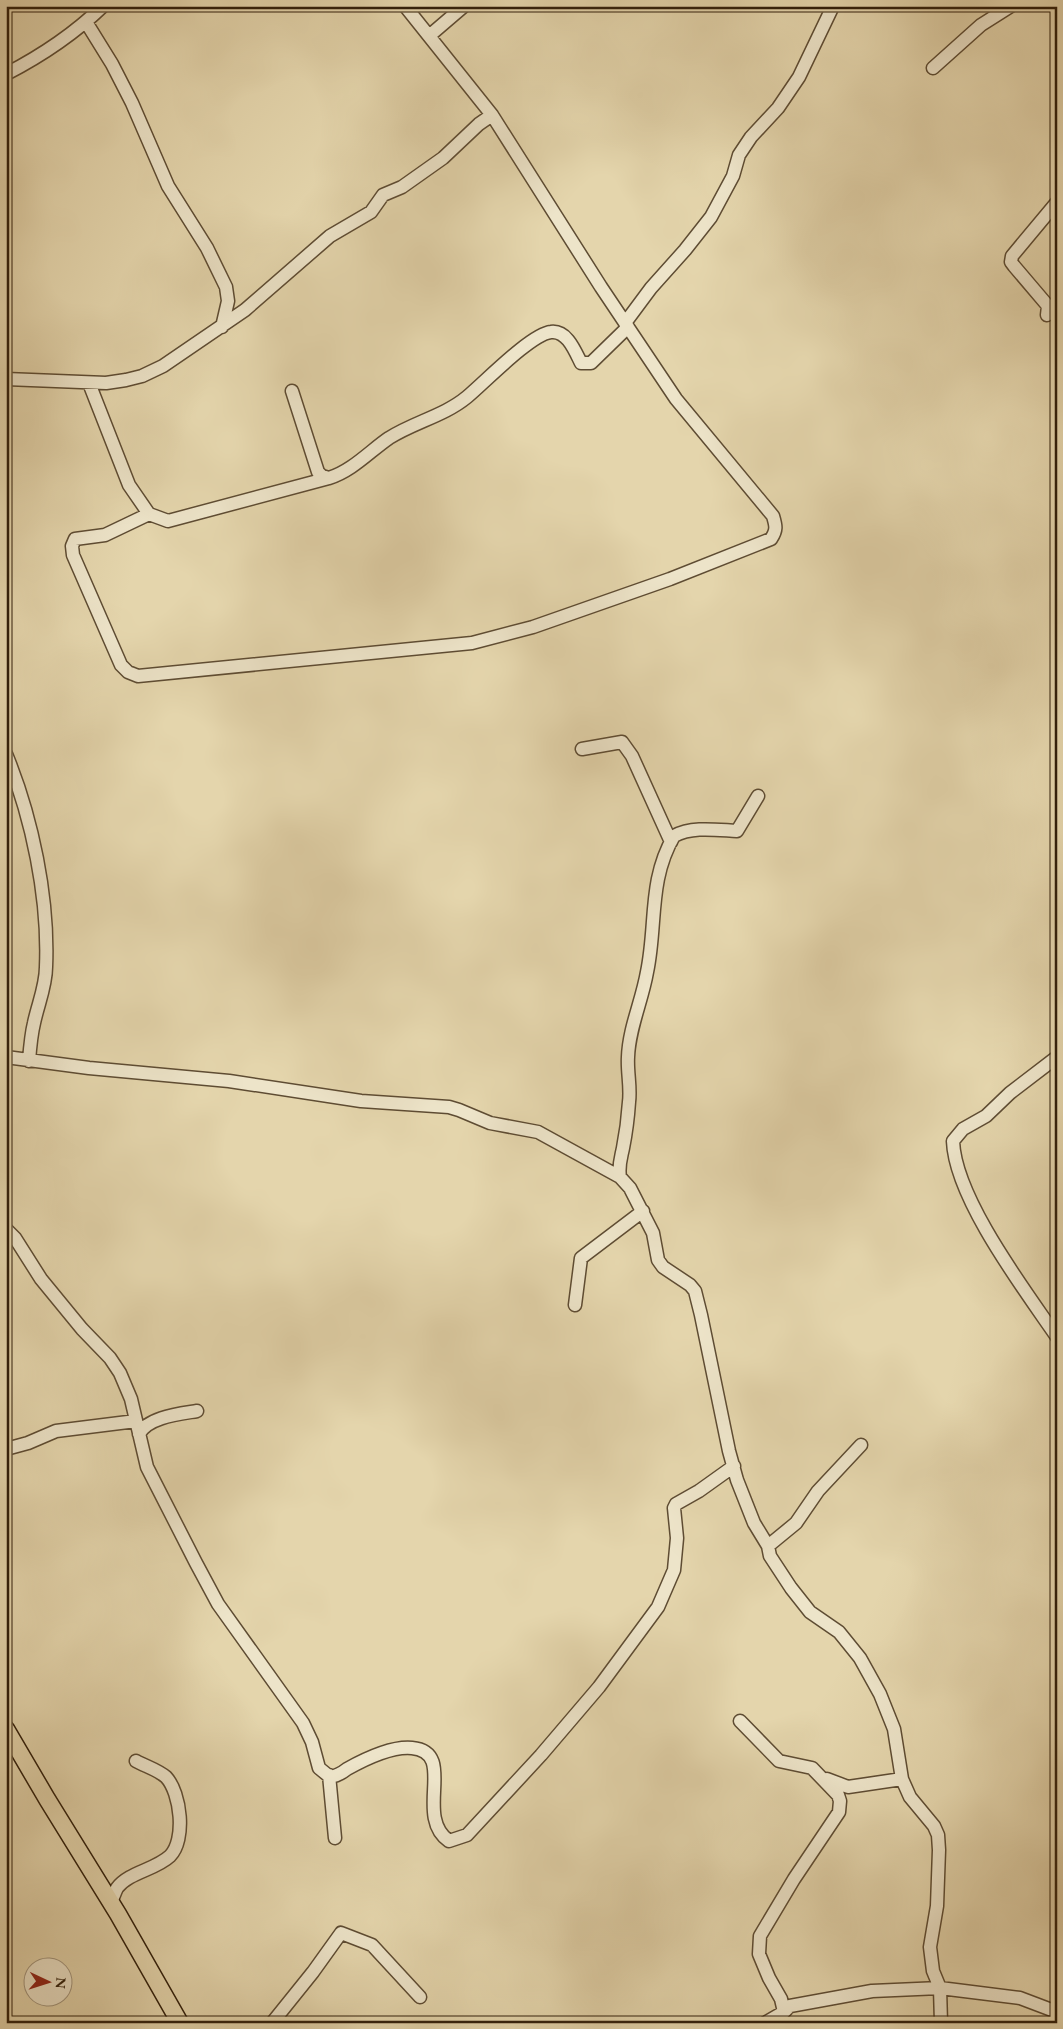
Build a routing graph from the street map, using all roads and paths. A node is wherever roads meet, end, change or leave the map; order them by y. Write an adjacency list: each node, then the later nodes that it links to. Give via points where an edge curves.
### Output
1 (103, 6): 6 (street)
2 (405, 6): 7 (street)
3 (464, 6): 7 (street)
4 (833, 6): 13 (street, via 799,77 739,155 729,185 711,217 651,288)
5 (1011, 6): 8 (street, via 981,25)
6 (86, 22): 9 (street); 14 (street, via 132,103 168,186 207,248 226,287 227,307)
7 (429, 36): 10 (street)
8 (933, 68)
9 (6, 74)
10 (492, 115): 13 (street); 14 (street, via 443,158 402,187 383,195 371,212 330,236)
11 (1057, 202): 12 (street, via 1012,256 1011,262 1048,306)
12 (1047, 315)
13 (626, 325): 18 (street, via 591,363 586,364 581,362 567,338 556,332 545,334 512,356 454,407 390,438 355,464); 19 (street, via 676,399 773,516 776,526 771,539 533,627 472,643 138,676 121,665 72,546 75,539 105,535)
14 (222, 327): 16 (street, via 142,376)
15 (6, 379): 16 (street)
16 (89, 383): 19 (street, via 129,485)
17 (292, 391): 18 (street, via 318,472)
18 (329, 478): 19 (street, via 168,521)
19 (148, 514)
20 (582, 749): 23 (street, via 622,742 632,756)
21 (6, 754): 26 (street, via 19,786 33,840 46,937 46,969 33,1024)
22 (758, 796): 23 (street, via 737,831 679,833)
23 (671, 842): 27 (street, via 659,869 648,970 629,1045 630,1100 618,1166)
24 (6, 1057): 26 (street)
25 (1057, 1057): 31 (street, via 986,1116 963,1129 953,1141 966,1192 986,1229)
26 (29, 1061): 27 (street, via 229,1081 361,1101 459,1110 490,1123 538,1132)
27 (620, 1177): 28 (street)
28 (642, 1211): 30 (street, via 581,1258); 37 (street, via 653,1233 658,1260 694,1291)
29 (6, 1229): 33 (street, via 61,1304 110,1358 126,1384)
30 (575, 1305)
31 (1057, 1337)
32 (197, 1411): 34 (street, via 143,1427)
33 (136, 1421): 34 (street); 36 (street, via 56,1431)
34 (139, 1434): 42 (street, via 147,1467 218,1604 303,1723 319,1768)
35 (860, 1445): 38 (street, via 818,1491 796,1523)
36 (6, 1449)
37 (734, 1466): 38 (street, via 754,1523); 42 (street, via 676,1504 674,1570 658,1606 599,1687 468,1835 449,1841 442,1836 432,1806 436,1774 432,1760 418,1748 391,1751 336,1777 330,1778)
38 (768, 1546): 44 (street, via 770,1556 800,1600 810,1612 839,1632 860,1658 880,1694 894,1730)
39 (740, 1721): 43 (street, via 779,1761 808,1766)
40 (6, 1729): 46 (main road)
41 (136, 1761): 46 (street, via 164,1776 172,1785 179,1813 177,1843 163,1862 131,1877 118,1888)
42 (329, 1775): 45 (street)
43 (822, 1778): 44 (street, via 848,1787); 49 (street, via 838,1795 839,1812 763,1928 758,1943 759,1954 782,1999)
44 (902, 1779): 47 (street, via 910,1797 938,1835 937,1906 930,1947 932,1971)
45 (335, 1838)
46 (111, 1902): 51 (main road)
47 (940, 1988): 49 (street, via 836,1997 790,2006); 50 (street, via 1020,1998); 54 (street)
48 (420, 1997): 52 (street, via 372,1945 341,1933)
49 (784, 2012): 53 (street)
50 (1057, 2012)
51 (180, 2023)
52 (272, 2023)
53 (765, 2023)
54 (941, 2023)

